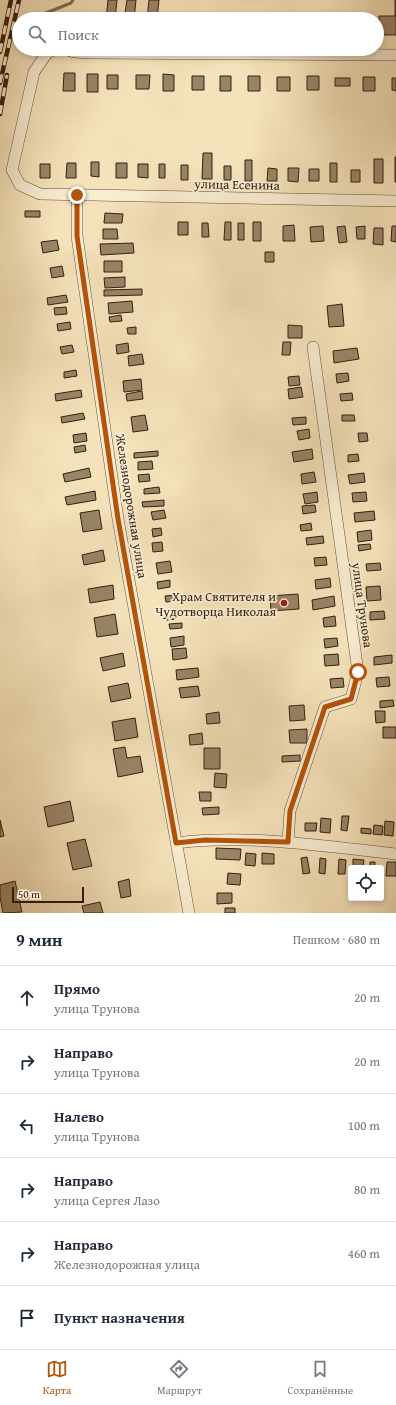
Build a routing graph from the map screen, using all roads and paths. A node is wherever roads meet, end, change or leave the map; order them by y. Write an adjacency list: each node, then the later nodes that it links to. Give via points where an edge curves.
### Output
1 (45, 56): 4 (street, улица Есенина, via 34,72 12,170 20,185 40,194)
2 (384, 56): 3 (street)
3 (396, 56)
4 (77, 195): 5 (street, улица Есенина); 8 (street, Железнодорожная улица, via 77,236 118,519)
5 (396, 201)
6 (313, 347): 7 (street, улица Трунова, via 358,672 351,699 325,707 290,811)
7 (288, 842): 8 (street, via 205,840); 9 (street)
8 (176, 843): 10 (street, Железнодорожная улица)
9 (396, 854)
10 (189, 913)

